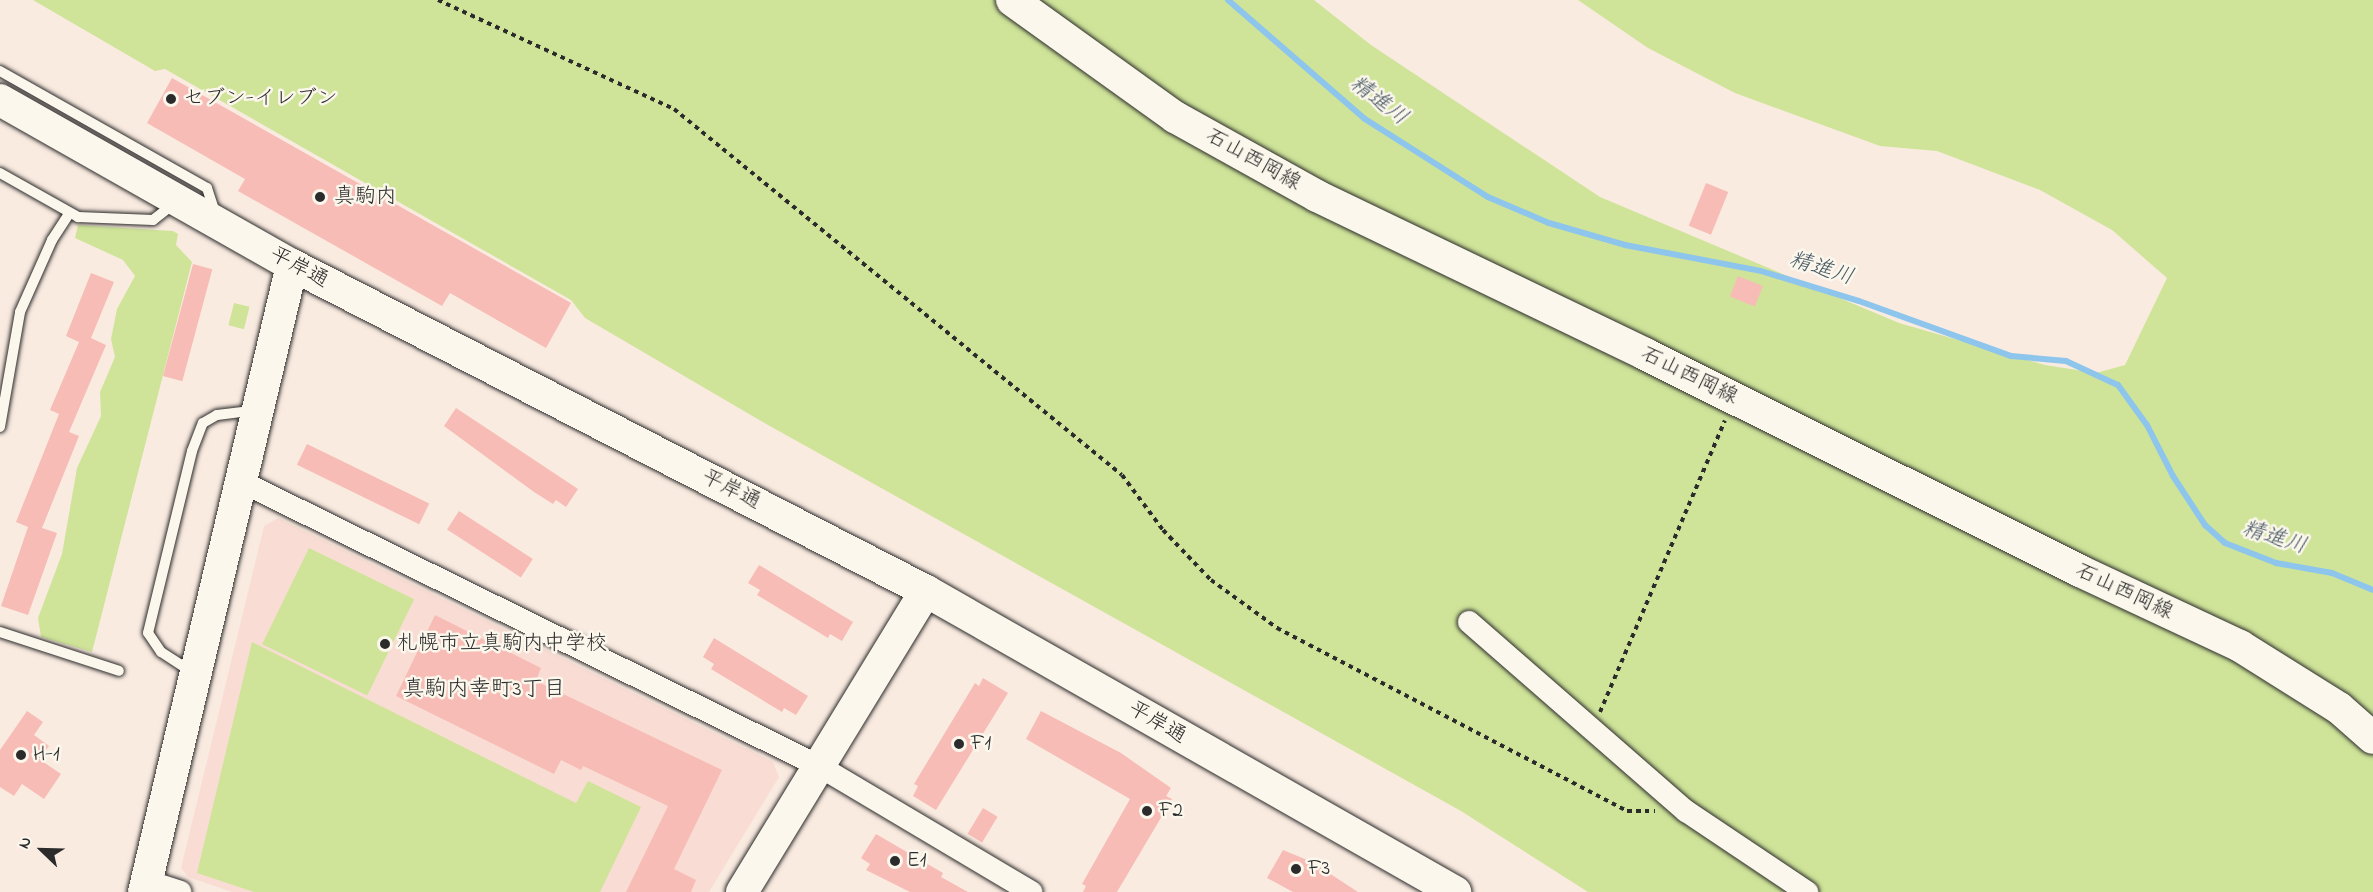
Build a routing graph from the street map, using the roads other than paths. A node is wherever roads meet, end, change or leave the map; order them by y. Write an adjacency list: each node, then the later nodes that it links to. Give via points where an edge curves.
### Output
1 (1012, 0): 17 (street, 石山西岡線, via 1175,117 1317,196 1645,354 2080,572 2240,646 2339,708)
2 (0, 71): 7 (lane, via 207,188)
3 (0, 100): 5 (street, 平岸通)
4 (0, 172): 6 (lane)
5 (177, 200): 6 (lane, via 153,220); 7 (street, 平岸通)
6 (69, 214): 10 (lane, via 52,240 20,312)
7 (219, 224): 8 (street, 平岸通)
8 (292, 265): 9 (street); 12 (street, 平岸通)
9 (257, 410): 11 (street); 16 (lane, via 217,415 203,423 196,434 148,633 161,652)
10 (0, 427)
11 (240, 481): 16 (street); 18 (street)
12 (926, 591): 18 (street); 23 (street, 平岸通)
13 (1469, 622): 24 (street, via 1686,811)
14 (0, 632): 15 (lane)
15 (119, 671)
16 (195, 674): 19 (street)
17 (2373, 738)
18 (819, 766): 21 (street); 22 (street)
19 (145, 886): 20 (street)
20 (180, 892)
21 (742, 892)
22 (1031, 892)
23 (1455, 892)
24 (1808, 892)

